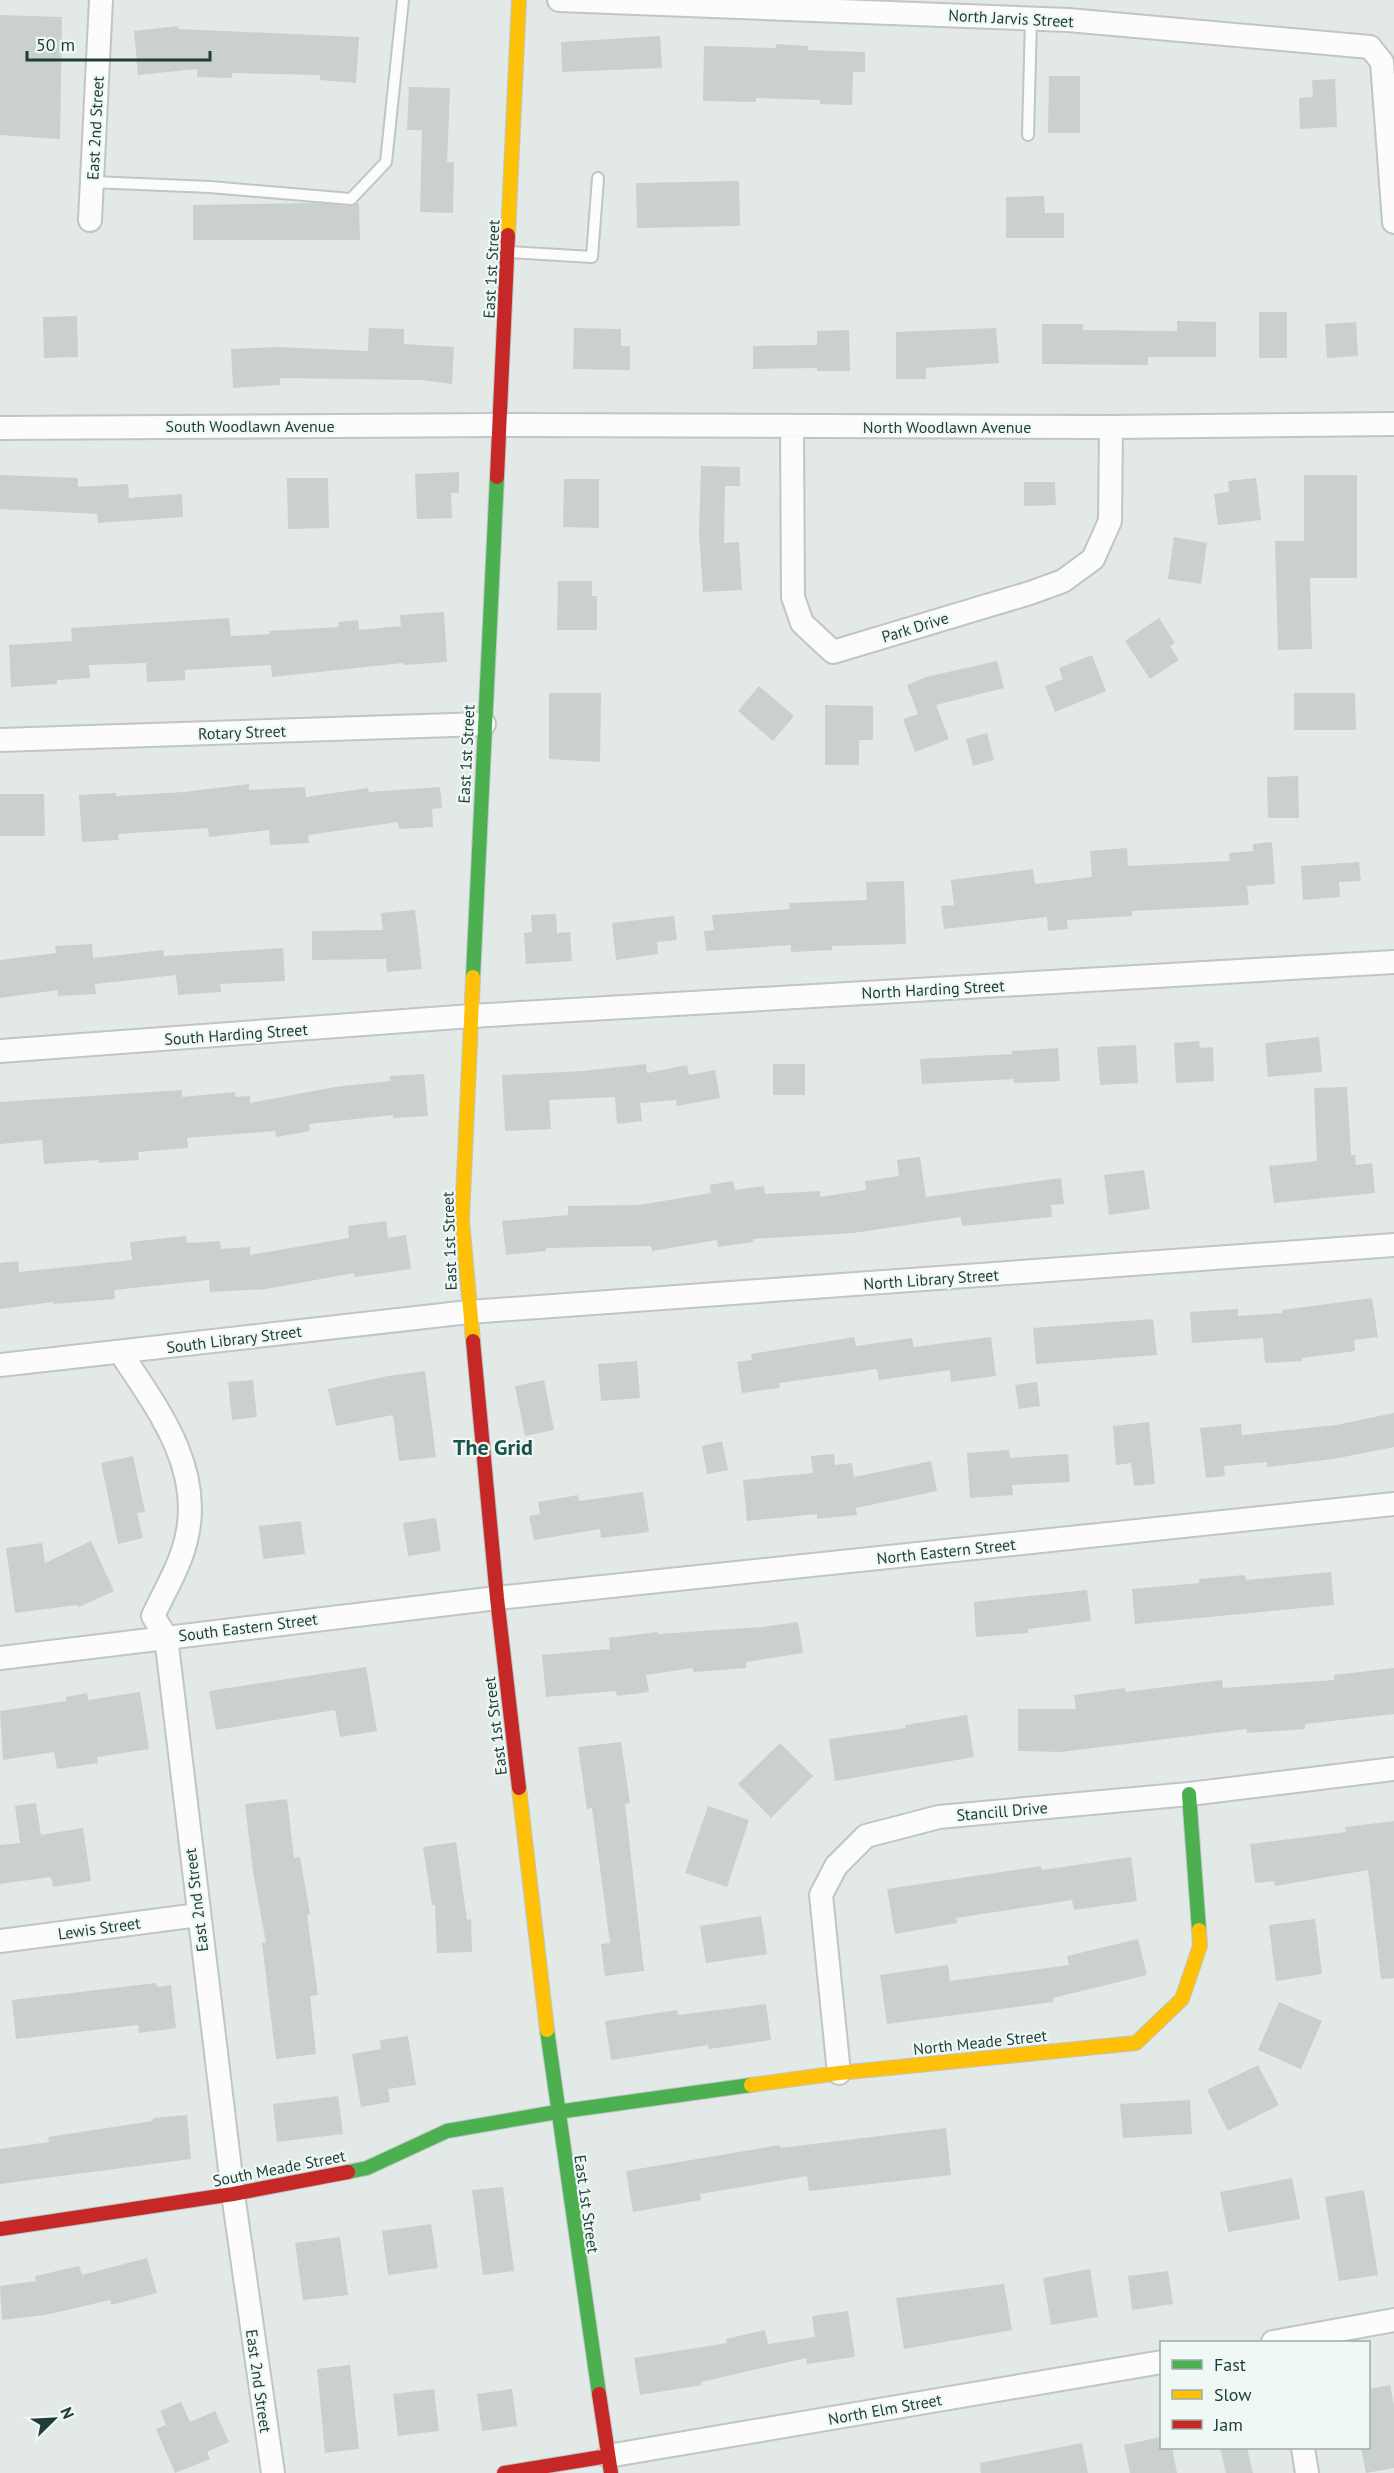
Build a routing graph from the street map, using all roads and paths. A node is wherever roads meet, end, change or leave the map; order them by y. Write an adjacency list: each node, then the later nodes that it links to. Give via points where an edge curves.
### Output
1 (101, 0): 9 (street, East 2nd Street)
2 (403, 0): 9 (lane, via 386,162 351,199)
3 (519, 0): 12 (street, East 1st Street)
4 (559, 0): 6 (street, North Jarvis Street)
5 (1068, 10): 6 (street, North Jarvis Street); 11 (street, North Jarvis Street, via 1370,47 1383,62)
6 (1031, 19): 7 (lane)
7 (1028, 135)
8 (598, 178): 12 (lane, via 592,257)
9 (92, 182): 10 (street, East 2nd Street)
10 (90, 220)
11 (1394, 222)
12 (508, 252): 14 (street, East 1st Street)
13 (1394, 424): 17 (street, North Woodlawn Avenue)
14 (500, 425): 15 (street, North Woodlawn Avenue); 16 (street, South Woodlawn Avenue); 18 (street, East 1st Street)
15 (792, 426): 17 (street, North Woodlawn Avenue); 17 (street, Park Drive, via 793,597 802,623 833,652 1030,593 1063,580 1093,559 1110,521)
16 (0, 428)
17 (1111, 428)
18 (484, 724): 19 (street, Rotary Street); 21 (street, East 1st Street)
19 (0, 741)
20 (1394, 962): 21 (street, North Harding Street)
21 (471, 1016): 22 (street, South Harding Street); 24 (street, East 1st Street, via 462,1220)
22 (0, 1051)
23 (1394, 1245): 24 (street, North Library Street)
24 (469, 1312): 25 (street, South Library Street); 28 (street, East 1st Street)
25 (120, 1352): 26 (street, South Library Street); 29 (street, East 2nd Street, via 168,1424 189,1482 191,1511 186,1542 153,1616)
26 (0, 1365)
27 (1394, 1504): 28 (street, North Eastern Street)
28 (497, 1598): 29 (street, South Eastern Street); 36 (street, East 1st Street)
29 (166, 1637): 30 (street, South Eastern Street); 33 (street, East 2nd Street)
30 (0, 1658)
31 (1394, 1769): 32 (street, Stancill Drive)
32 (1189, 1794): 35 (street, North Meade Street, via 1200,1946 1182,1999 1136,2043); 35 (street, Stancill Drive, via 939,1817 866,1836 836,1866 821,1895)
33 (198, 1915): 34 (street, Lewis Street); 37 (street, East 2nd Street)
34 (0, 1941)
35 (839, 2073): 36 (street, North Meade Street)
36 (557, 2112): 37 (street, South Meade Street, via 447,2131 367,2168); 43 (street, East 1st Street)
37 (233, 2194): 38 (street, South Meade Street); 44 (street, East 2nd Street)
38 (0, 2229)
39 (1394, 2320): 40 (street)
40 (1285, 2341)
41 (1160, 2361): 43 (street, North Elm Street)
42 (1303, 2449): 46 (street)
43 (609, 2464): 45 (street)
44 (273, 2473)
45 (504, 2473)
46 (1307, 2473)

